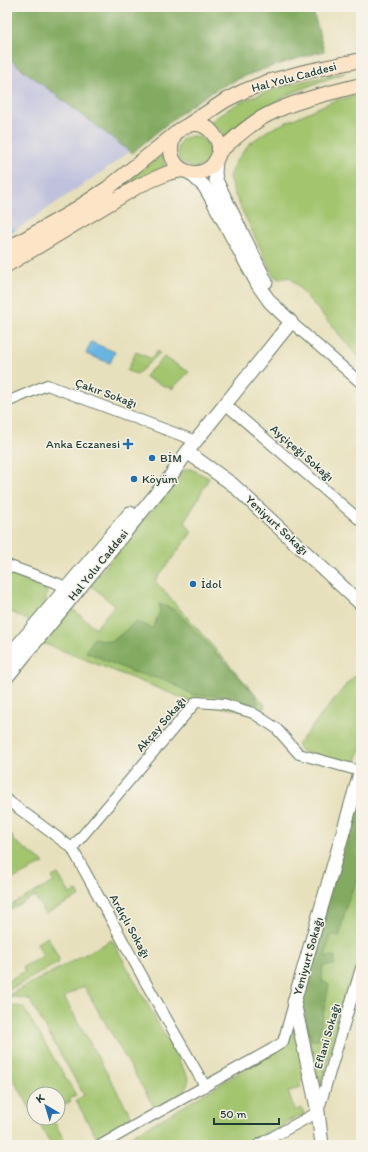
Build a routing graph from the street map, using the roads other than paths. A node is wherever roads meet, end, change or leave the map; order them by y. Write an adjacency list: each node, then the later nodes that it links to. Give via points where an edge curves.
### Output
1 (361, 60): 3 (main road, Hal Yolu Caddesi, via 304,72 244,91)
2 (361, 85): 5 (main road, Hal Yolu Caddesi, via 291,104 266,115 246,129)
3 (188, 125): 4 (main road); 5 (main road, via 196,124 211,130 219,144)
4 (175, 134): 6 (main road, via 171,142 172,158 177,165); 7 (main road, via 108,188)
5 (217, 156): 6 (main road, via 212,166 205,170 198,173); 9 (street, via 216,180 273,296)
6 (187, 171): 8 (main road, via 168,173 140,185); 9 (street, via 209,194 258,285 270,302)
7 (7, 249)
8 (7, 265)
9 (291, 322): 10 (street); 12 (street, Hal Yolu Caddesi)
10 (361, 383)
11 (7, 402): 13 (street, Çakır Sokağı, via 47,385)
12 (226, 404): 13 (street, Hal Yolu Caddesi); 15 (street, Ayçiçeği Sokağı)
13 (196, 440): 14 (street, Hal Yolu Caddesi)
14 (187, 452): 17 (street, Hal Yolu Caddesi, via 164,473); 18 (street, Yeniyurt Sokağı, via 232,484); 20 (street, Hal Yolu Caddesi, via 170,477)
15 (361, 521)
16 (7, 565): 17 (street)
17 (67, 587): 19 (street, Hal Yolu Caddesi)
18 (361, 604)
19 (7, 658)
20 (7, 676)
21 (361, 770): 23 (street, Akçay Sokağı, via 299,754 276,728 252,713 224,704 196,702); 26 (street, Yeniyurt Sokağı)
22 (7, 800): 23 (street, Ardıçlı Sokağı)
23 (72, 848): 27 (street, Ardıçlı Sokağı)
24 (361, 968): 25 (street, Eflani Sokağı)
25 (358, 989): 28 (street, Eflani Sokağı)
26 (294, 1002): 27 (street, via 283,1042); 28 (street, Yeniyurt Sokağı)
27 (205, 1086): 29 (street)
28 (318, 1112): 30 (street); 31 (street, Yeniyurt Sokağı)
29 (101, 1145)
30 (258, 1145)
31 (322, 1145)

